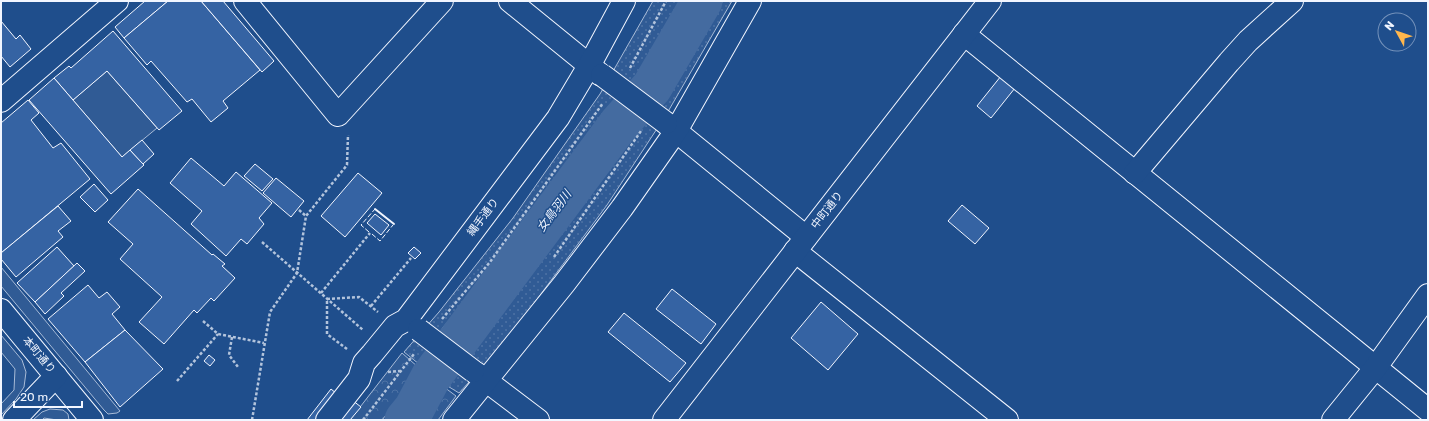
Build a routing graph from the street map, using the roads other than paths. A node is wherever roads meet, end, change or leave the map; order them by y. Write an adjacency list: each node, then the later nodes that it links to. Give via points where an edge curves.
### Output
1 (117, 1): 11 (street)
2 (245, 1): 3 (street, via 338,115)
3 (442, 1)
4 (510, 1): 10 (street)
5 (624, 1): 10 (street, 縄手通り)
6 (750, 1): 12 (street)
7 (1292, 1): 13 (street, via 1248,41)
8 (984, 3): 9 (street, 中町通り)
9 (964, 34): 13 (street); 14 (street, 中町通り)
10 (595, 71): 12 (street, bridge); 17 (street, 縄手通り, via 558,118)
11 (1, 101)
12 (671, 127): 14 (street); 20 (street, via 617,215 564,284)
13 (1135, 173): 18 (street)
14 (800, 244): 27 (street, 中町通り); 28 (street)
15 (1428, 295): 18 (street)
16 (1, 310): 19 (street, 本町通り)
17 (415, 330): 20 (street, bridge); 24 (street, 縄手通り, via 380,344 364,363 359,379)
18 (1376, 367): 21 (street); 29 (street)
19 (56, 376): 22 (street); 23 (street, 本町通り)
20 (480, 376): 25 (street); 26 (street)
21 (1428, 410)
22 (14, 420)
23 (92, 420)
24 (327, 420)
25 (454, 420)
26 (538, 420)
27 (664, 420)
28 (1007, 420)
29 (1333, 420)

